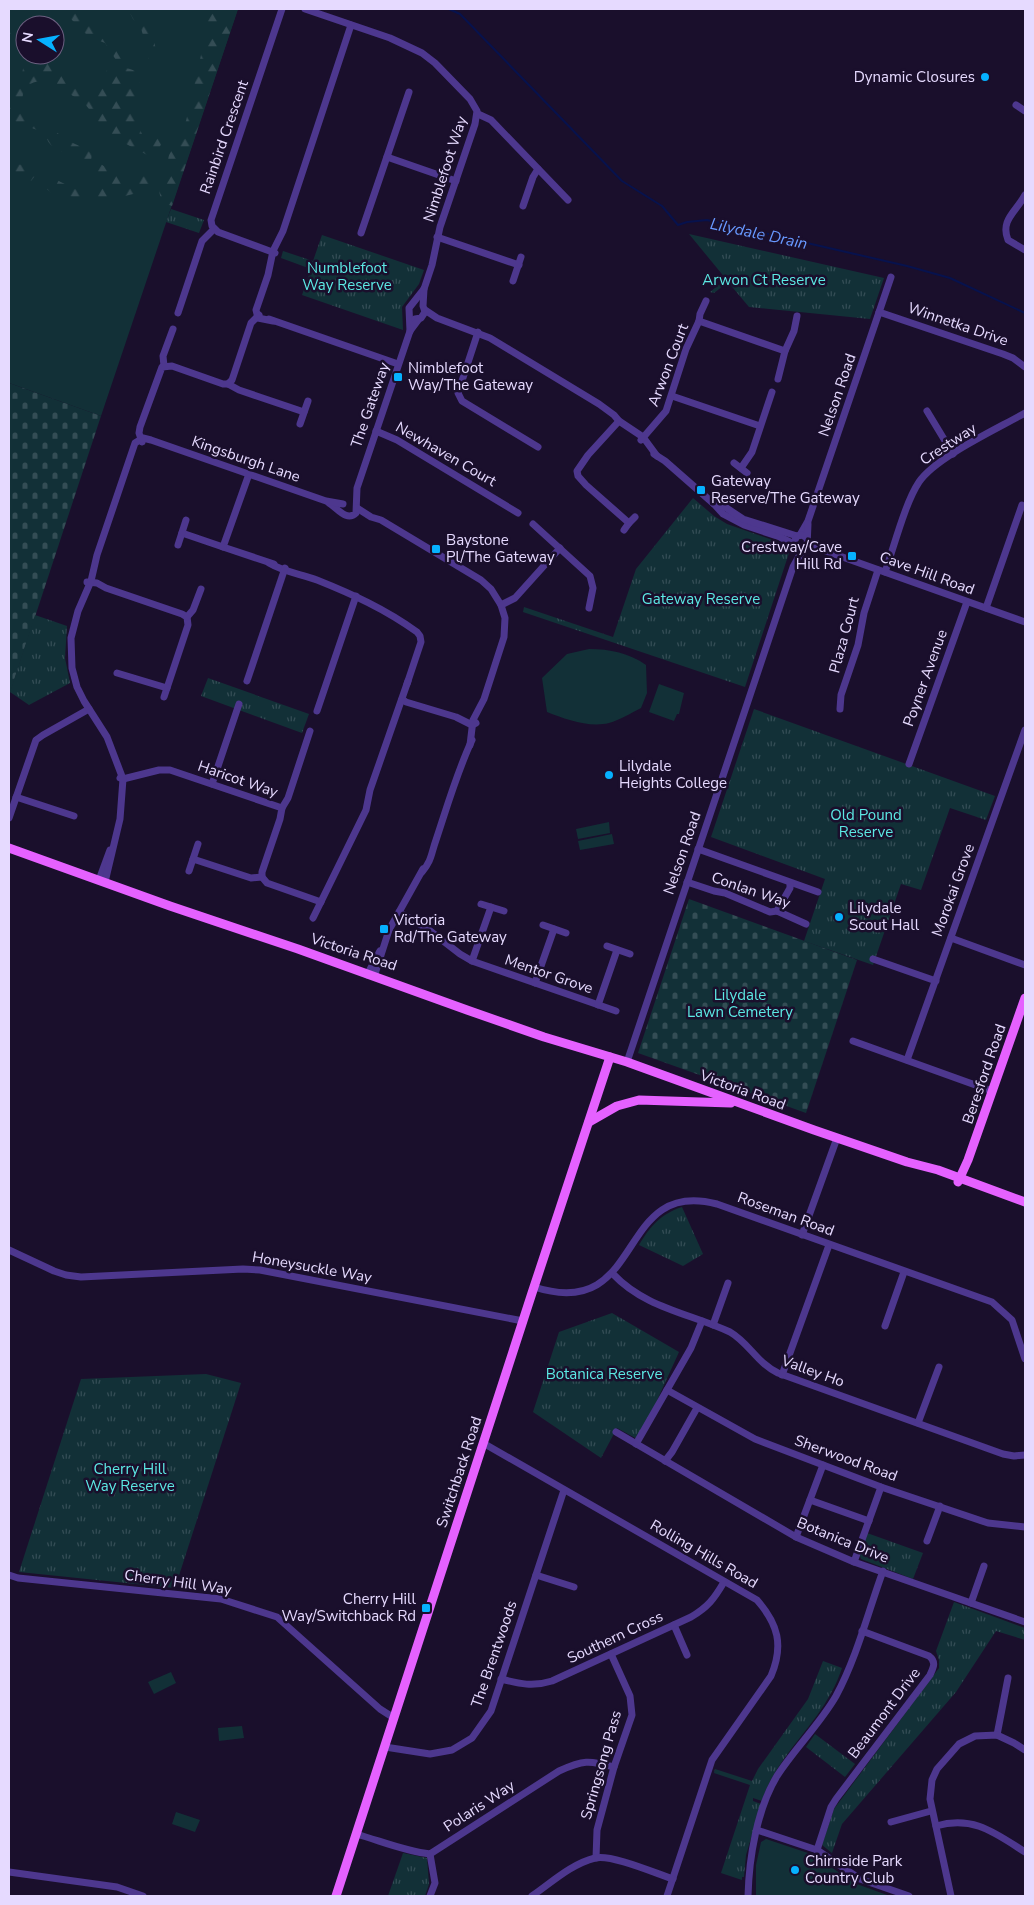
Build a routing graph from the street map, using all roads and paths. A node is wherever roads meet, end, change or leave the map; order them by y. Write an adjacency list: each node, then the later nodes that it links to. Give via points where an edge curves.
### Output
1 (282, 9): 18 (street, Rainbird Crescent, via 211,218)
2 (305, 9): 3 (street, Nimblefoot Way)
3 (351, 25): 9 (street, Nimblefoot Way, via 422,53 474,104); 22 (street, via 281,242)
4 (409, 92): 7 (street)
5 (1016, 105): 8 (street)
6 (395, 107): 7 (street)
7 (403, 110): 10 (street)
8 (1025, 111)
9 (478, 114): 11 (street, via 491,120); 12 (street, Nimblefoot Way)
10 (387, 157): 12 (street); 17 (street)
11 (538, 169): 14 (street, via 556,193); 15 (street, via 523,195)
12 (456, 180): 20 (street, Nimblefoot Way)
13 (1025, 196): 21 (street, via 1005,227 1008,240)
14 (568, 200)
15 (523, 206)
16 (358, 216): 17 (street)
17 (366, 219): 19 (street)
18 (214, 230): 22 (street); 32 (street, via 202,241)
19 (361, 233)
20 (437, 237): 24 (street); 27 (street, Nimblefoot Way)
21 (1025, 250)
22 (274, 252): 34 (street, via 274,263 258,304)
23 (521, 257): 24 (street)
24 (518, 265): 26 (street)
25 (891, 277): 31 (street, Nelson Road)
26 (513, 281)
27 (424, 289): 29 (street, Nimblefoot Way); 30 (street, Nimblefoot Way)
28 (706, 301): 38 (street, Arwon Court)
29 (415, 303): 30 (street); 33 (street, via 410,306)
30 (424, 308): 36 (street); 37 (street)
31 (879, 312): 45 (street, Winnetka Drive, via 1003,354); 76 (street, Nelson Road)
32 (178, 313)
33 (409, 314): 36 (street); 40 (street, The Gateway)
34 (258, 316): 43 (street); 47 (street)
35 (797, 316): 42 (street)
36 (420, 318): 37 (street); 40 (street, The Gateway)
37 (437, 318): 41 (street)
38 (699, 321): 42 (street, Arwon Court); 49 (street, Arwon Court, via 686,349)
39 (172, 329): 44 (street, via 163,356)
40 (410, 331): 43 (street, The Gateway)
41 (478, 332): 54 (street, via 607,410); 60 (street, via 459,397)
42 (785, 350): 46 (street)
43 (398, 364): 57 (street, The Gateway)
44 (164, 366): 47 (street); 59 (street, via 142,423)
45 (1025, 367)
46 (778, 379)
47 (228, 384): 52 (street)
48 (772, 392): 56 (street)
49 (672, 396): 56 (street); 58 (street, Arwon Court, via 664,414)
50 (308, 400): 52 (street)
51 (927, 411): 61 (street)
52 (304, 412): 55 (street)
53 (1025, 413): 61 (street, Crestway)
54 (618, 423): 58 (street); 77 (street, via 588,454 578,473 586,485)
55 (300, 424)
56 (760, 426): 63 (street, via 752,452)
57 (376, 431): 66 (street, The Gateway); 67 (street, Newhaven Court, via 397,440)
58 (642, 439): 68 (street, via 657,456)
59 (142, 440): 65 (street, Kingsburgh Lane); 90 (street, via 133,451 90,568)
60 (532, 447)
61 (953, 454): 89 (street, Crestway, via 926,474 915,488)
62 (734, 463): 63 (street)
63 (741, 468): 64 (street)
64 (747, 473)
65 (249, 474): 69 (street, Kingsburgh Lane); 85 (street)
66 (357, 488): 69 (street, The Gateway); 71 (street, The Gateway)
67 (501, 503): 72 (street, Newhaven Court); 73 (street, Newhaven Court)
68 (714, 504): 81 (street, via 743,519); 84 (street, via 722,514)
69 (343, 505): 71 (street, via 353,502); 71 (street, via 347,516)
70 (1022, 506): 96 (street)
71 (356, 509): 94 (street, via 382,520 481,580)
72 (497, 510)
73 (518, 513)
74 (635, 517): 77 (street)
75 (186, 520): 80 (street)
76 (808, 521): 81 (street, Nelson Road); 82 (street, Nelson Road)
77 (629, 523): 79 (street)
78 (533, 524): 86 (street)
79 (624, 530)
80 (182, 533): 83 (street); 85 (street)
81 (798, 536): 82 (street); 84 (street, Nelson Road, via 794,540)
82 (806, 544): 84 (street, via 799,549); 87 (street, Nelson Road); 89 (street, Cave Hill Road)
83 (178, 545)
84 (795, 546): 87 (street, Nelson Road)
85 (223, 547): 88 (street)
86 (560, 548): 94 (street, via 515,598); 95 (street, via 590,576 595,598)
87 (793, 567): 132 (street, Nelson Road)
88 (285, 570): 92 (street); 100 (street)
89 (881, 571): 93 (street, Cave Hill Road); 112 (street, Plaza Court, via 864,613)
90 (89, 582): 97 (street); 111 (street, via 82,593 73,630 71,660 77,687)
91 (200, 589): 97 (street)
92 (356, 596): 106 (street); 109 (street, via 420,636 420,646 404,688)
93 (967, 602): 96 (street, Cave Hill Road); 121 (street, Poyner Avenue)
94 (501, 605): 116 (street, via 505,618 504,637 483,706)
95 (589, 608)
96 (986, 608): 98 (street, Cave Hill Road)
97 (187, 617): 105 (street, via 188,625)
98 (1025, 622)
99 (246, 658): 100 (street)
100 (254, 661): 103 (street)
101 (117, 673): 102 (street)
102 (125, 675): 104 (street); 105 (street)
103 (247, 681)
104 (123, 683)
105 (167, 688): 108 (street)
106 (323, 693): 107 (street); 113 (street)
107 (331, 696)
108 (164, 697)
109 (404, 700): 116 (street); 140 (street, via 398,707 366,810)
110 (239, 704): 115 (street)
111 (89, 709): 122 (street, via 107,737); 124 (street, via 36,740)
112 (840, 709)
113 (317, 711)
114 (225, 720): 115 (street)
115 (233, 723): 123 (street)
116 (474, 723): 144 (street, via 470,744 435,842)
117 (310, 730): 119 (street)
118 (1025, 730): 151 (street, Morokai Grove)
119 (303, 751): 120 (street); 125 (street)
120 (312, 753)
121 (909, 764)
122 (121, 777): 123 (street, Haricot Way, via 170,770); 136 (street, via 119,826)
123 (212, 784): 125 (street, Haricot Way)
124 (16, 797): 126 (street); 128 (street)
125 (282, 808): 135 (street, Haricot Way)
126 (63, 812): 127 (street); 129 (street)
127 (74, 816)
128 (9, 818)
129 (61, 821)
130 (198, 844): 133 (street)
131 (12, 849): 136 (main road, Victoria Road)
132 (698, 849): 137 (street, Nelson Road); 138 (street)
133 (194, 859): 134 (street); 135 (street, via 251,878)
134 (189, 871)
135 (262, 877): 140 (street, via 267,883)
136 (103, 879): 158 (main road, Victoria Road)
137 (687, 882): 145 (street, Conlan Way); 167 (street, Nelson Road)
138 (790, 884): 139 (street); 145 (street)
139 (818, 892)
140 (321, 902): 146 (street)
141 (481, 904): 142 (street)
142 (491, 907): 143 (street); 156 (street)
143 (504, 911)
144 (399, 912): 156 (street, Mentor Grove); 158 (street)
145 (776, 912): 147 (street, Conlan Way)
146 (313, 918)
147 (806, 924)
148 (543, 925): 149 (street)
149 (554, 928): 150 (street); 160 (street)
150 (566, 933)
151 (951, 938): 157 (street); 159 (street, Morokai Grove)
152 (606, 946): 153 (street)
153 (617, 950): 154 (street); 162 (street)
154 (630, 954)
155 (873, 959): 159 (street)
156 (472, 961): 160 (street, Mentor Grove)
157 (1025, 965)
158 (371, 974): 165 (main road, Victoria Road)
159 (936, 981): 166 (street, Morokai Grove)
160 (535, 984): 162 (street, Mentor Grove)
161 (1025, 998): 168 (main road, Beresford Road)
162 (598, 1005): 163 (street, Mentor Grove)
163 (616, 1011)
164 (853, 1041): 166 (street)
165 (610, 1058): 167 (main road, Victoria Road); 170 (main road, Switchback Road)
166 (907, 1060): 168 (street)
167 (628, 1062): 169 (main road, Victoria Road)
168 (992, 1091): 172 (main road, Beresford Road)
169 (741, 1104): 170 (main road, via 639,1100 617,1106); 171 (main road, Victoria Road)
170 (589, 1122): 181 (main road, Switchback Road)
171 (837, 1138): 172 (main road, Victoria Road); 175 (street)
172 (960, 1181): 173 (main road, Victoria Road); 174 (main road, Victoria Road)
173 (1025, 1202)
174 (1025, 1207)
175 (802, 1234): 176 (street, Roseman Road); 179 (street, Roseman Road, via 716,1204 695,1200 679,1202 648,1220)
176 (829, 1245): 178 (street, Roseman Road); 189 (street)
177 (9, 1250): 183 (street, Honeysuckle Way, via 66,1276 260,1270)
178 (904, 1272): 185 (street); 186 (street, Roseman Road, via 992,1302 1012,1320)
179 (613, 1274): 181 (street, Roseman Road, via 576,1292 553,1292); 182 (street, Valley Ho, via 642,1298)
180 (728, 1283): 184 (street)
181 (534, 1287): 183 (main road, Switchback Road)
182 (699, 1320): 184 (street, Valley Ho); 190 (street)
183 (523, 1321): 194 (main road, Switchback Road)
184 (713, 1325): 189 (street, Valley Ho, via 736,1335 762,1364)
185 (885, 1326)
186 (1024, 1348): 187 (street, Roseman Road)
187 (1025, 1359)
188 (939, 1367): 192 (street)
189 (782, 1374): 192 (street, Valley Ho)
190 (667, 1390): 191 (street, Sherwood Road); 195 (street)
191 (697, 1408): 197 (street); 198 (street, Sherwood Road, via 755,1439)
192 (918, 1423): 196 (street, Valley Ho, via 1003,1454)
193 (616, 1432): 195 (street, Botanica Drive)
194 (483, 1443): 200 (street, Rolling Hills Road); 222 (main road, Switchback Road)
195 (636, 1444): 197 (street, Botanica Drive)
196 (1025, 1455)
197 (665, 1461): 205 (street, Botanica Drive)
198 (823, 1465): 199 (street, Sherwood Road); 201 (street)
199 (881, 1487): 202 (street, Sherwood Road); 203 (street)
200 (564, 1490): 211 (street, The Brentwoods); 212 (street, Rolling Hills Road)
201 (810, 1500): 203 (street); 205 (street)
202 (940, 1506): 204 (street, Sherwood Road, via 993,1525); 206 (street)
203 (869, 1521): 207 (street)
204 (1025, 1528)
205 (796, 1537): 207 (street, Botanica Drive)
206 (928, 1541)
207 (854, 1562): 209 (street, Botanica Drive)
208 (984, 1566): 214 (street)
209 (883, 1571): 214 (street, Botanica Drive); 217 (street)
210 (9, 1575): 222 (street, Cherry Hill Way, via 222,1599 277,1617 380,1710)
211 (536, 1575): 213 (street); 221 (street, The Brentwoods)
212 (724, 1582): 216 (street, Southern Cross, via 706,1608); 237 (street, Rolling Hills Road, via 757,1600 769,1614 777,1632 778,1655 771,1676 712,1760)
213 (574, 1587)
214 (971, 1603): 215 (street, Botanica Drive)
215 (1025, 1622)
216 (674, 1625): 218 (street, Southern Cross); 219 (street)
217 (862, 1631): 230 (street, via 834,1698 775,1780); 232 (street, Beaumont Drive, via 929,1656 934,1667 836,1799)
218 (611, 1654): 221 (street, Southern Cross, via 539,1685); 226 (street, Springsong Pass, via 630,1696 632,1715)
219 (687, 1655)
220 (1008, 1678): 223 (street)
221 (501, 1679): 224 (street, The Brentwoods, via 491,1711 472,1738 452,1750 430,1754)
222 (394, 1718): 224 (main road, Switchback Road)
223 (997, 1735): 225 (street); 227 (street, via 966,1740 944,1759 930,1790)
224 (384, 1747): 231 (main road, Switchback Road)
225 (1025, 1750)
226 (614, 1767): 234 (street, Polaris Way, via 578,1762); 235 (street, Springsong Pass, via 597,1830)
227 (931, 1810): 228 (street); 229 (street)
228 (891, 1822)
229 (936, 1826): 233 (street, via 952,1822 979,1825); 245 (street)
230 (757, 1830): 232 (street); 243 (street, via 751,1852)
231 (356, 1834): 234 (street); 239 (main road, Switchback Road)
232 (817, 1850): 244 (street, via 860,1879)
233 (1025, 1852)
234 (430, 1854): 240 (street, via 435,1883)
235 (596, 1858): 237 (street, via 613,1859); 241 (street, via 573,1867)
236 (9, 1872): 238 (street, via 117,1887)
237 (673, 1879): 242 (street, Rolling Hills Road)
238 (143, 1896)
239 (336, 1896)
240 (430, 1896)
241 (532, 1896)
242 (667, 1896)
243 (748, 1896)
244 (909, 1896)
245 (951, 1896)

